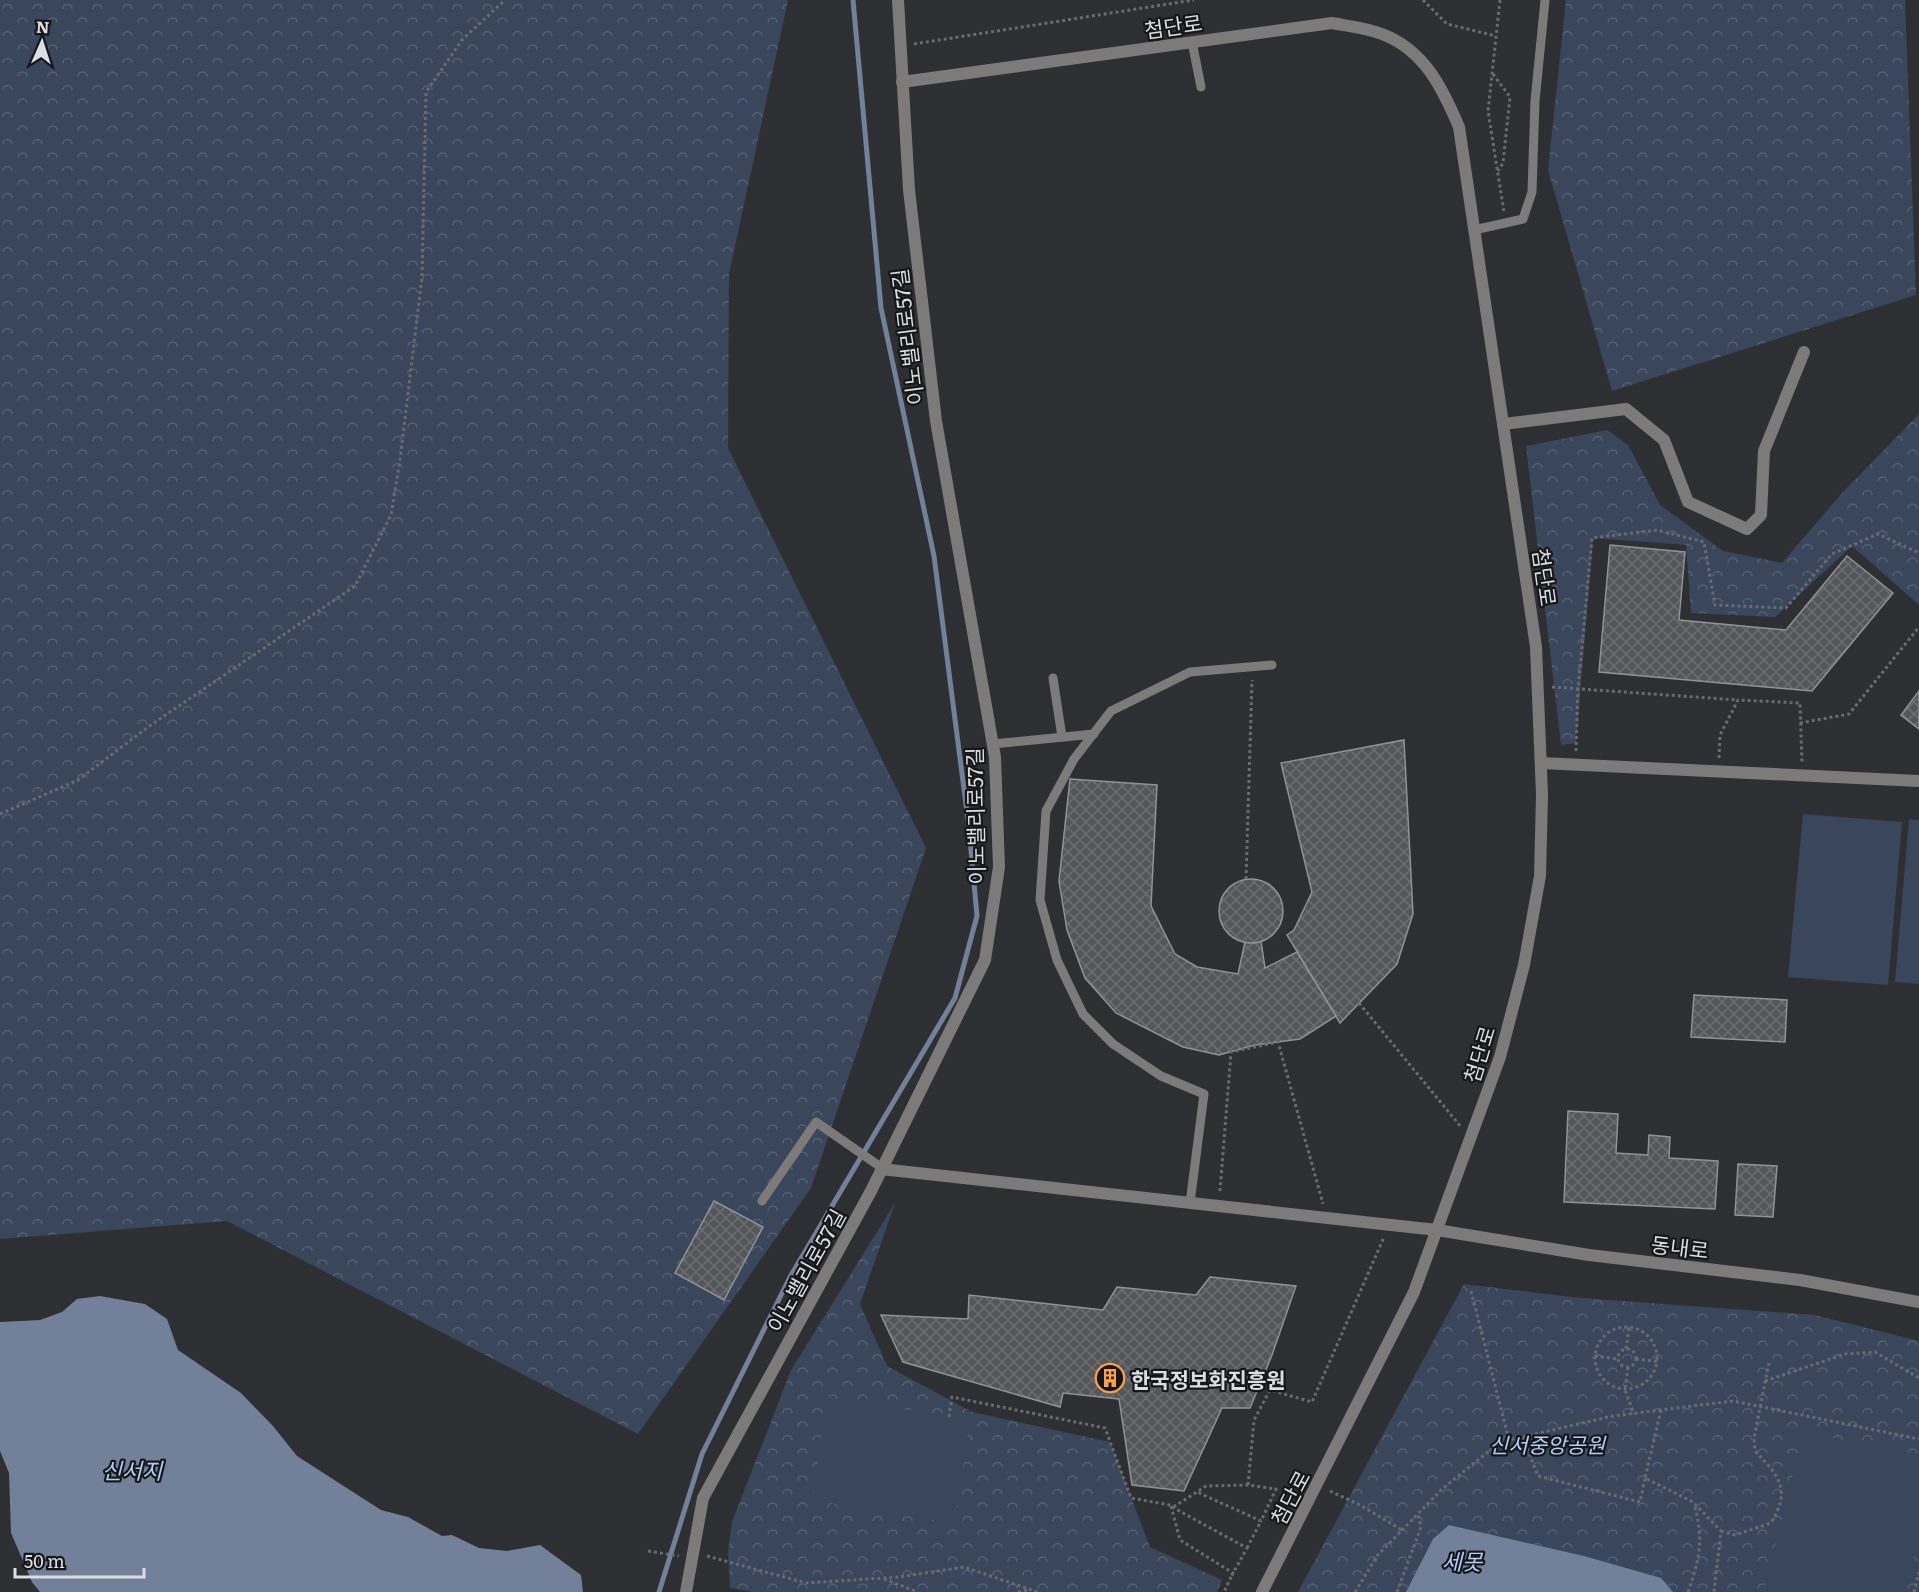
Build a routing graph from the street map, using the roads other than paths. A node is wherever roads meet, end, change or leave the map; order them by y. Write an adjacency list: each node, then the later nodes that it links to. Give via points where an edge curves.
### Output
1 (898, 0): 4 (street, 이노밸리로57길)
2 (1545, 0): 6 (lane, via 1535,101 1532,192 1523,219)
3 (1192, 42): 4 (street, 첨단로); 5 (lane); 6 (street, 첨단로, via 1332,23 1381,33 1415,52 1442,87 1459,127)
4 (902, 82): 13 (street, 이노밸리로57길, via 909,190 936,422)
5 (1201, 87)
6 (1474, 230): 8 (street, 첨단로)
7 (1804, 352): 8 (street, via 1764,451 1761,515 1747,529 1688,502 1664,440 1626,409)
8 (1503, 423): 14 (street, 첨단로, via 1536,647)
9 (1272, 665): 11 (lane, via 1190,672 1111,711)
10 (1053, 678): 12 (lane)
11 (1094, 734): 12 (lane); 18 (lane, via 1074,759 1046,811 1040,900 1057,960 1083,1014 1113,1044 1161,1076 1204,1094)
12 (1062, 737): 13 (lane)
13 (993, 744): 16 (street, 이노밸리로57길, via 999,867 985,960)
14 (1541, 763): 15 (street); 19 (street, 첨단로, via 1540,876 1524,965 1500,1057)
15 (1919, 781)
16 (883, 1169): 17 (lane, via 816,1122); 18 (street, 동내로); 21 (street, 이노밸리로57길, via 703,1498)
17 (762, 1201)
18 (1190, 1203): 19 (street, 동내로)
19 (1437, 1230): 20 (street, 동내로, via 1589,1255 1800,1280); 22 (street, 첨단로, via 1414,1292)
20 (1919, 1302)
21 (686, 1592)
22 (1262, 1592)

